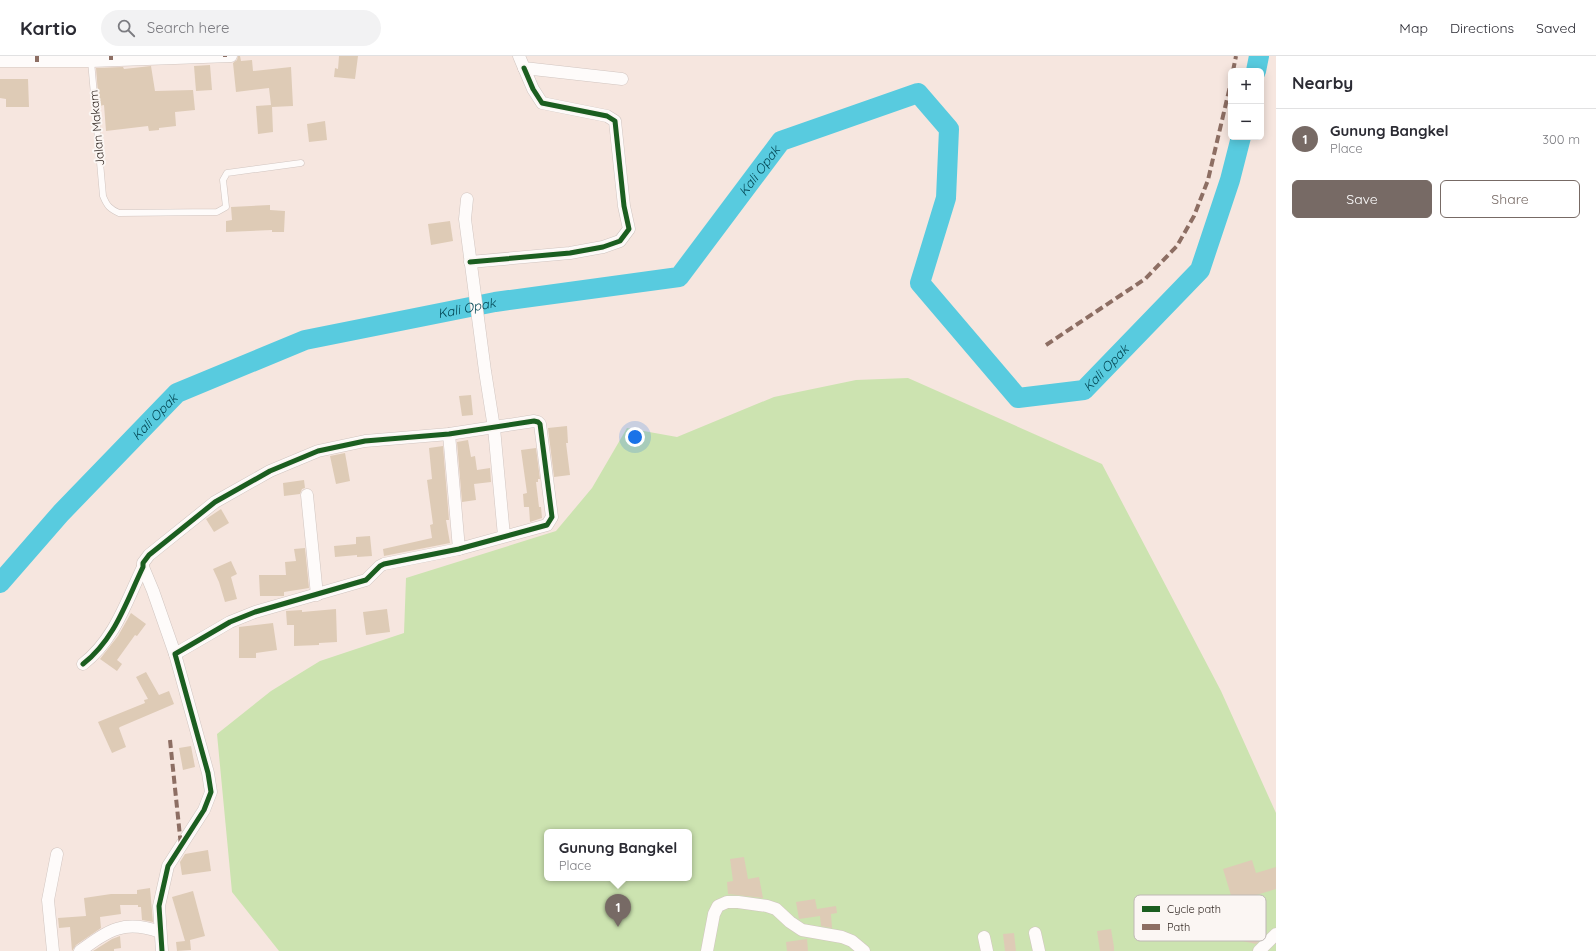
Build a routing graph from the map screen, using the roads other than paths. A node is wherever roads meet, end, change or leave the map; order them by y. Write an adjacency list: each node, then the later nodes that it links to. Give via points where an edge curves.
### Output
1 (227, 56): 3 (street)
2 (518, 56): 7 (street)
3 (111, 58): 6 (street)
4 (37, 59): 5 (street); 6 (street)
5 (0, 61)
6 (91, 61): 9 (lane, Jalan Makam, via 104,196 110,209 119,213 217,212 226,207 223,180 227,173)
7 (524, 68): 8 (street); 11 (street, via 542,103 607,116 615,121 624,206 629,229 620,241 602,247 570,253)
8 (622, 79)
9 (301, 163)
10 (467, 199): 11 (street, via 465,218)
11 (470, 262): 12 (street)
12 (494, 428): 13 (street); 15 (street); 15 (street, via 534,421 540,424 552,517 547,525)
13 (448, 434): 16 (street); 17 (street, via 344,444 318,451 270,471 215,502 149,555)
14 (307, 495): 18 (street)
15 (504, 536): 16 (street)
16 (459, 549): 18 (street, via 384,564 366,580)
17 (143, 567): 19 (street); 20 (street, via 119,620 105,642)
18 (317, 595): 19 (street, via 255,612 230,622)
19 (174, 654): 22 (street, via 208,773 211,792 204,810 168,866 159,906)
20 (83, 664)
21 (57, 854): 26 (street, via 48,900)
22 (160, 932): 27 (street, via 128,926 100,936); 28 (street)
23 (1035, 933): 32 (street)
24 (1276, 934): 33 (street)
25 (984, 937): 31 (street)
26 (53, 951)
27 (80, 951)
28 (162, 951)
29 (707, 951): 30 (street, via 714,914 718,906 728,902 752,903 776,909 802,930 842,937)
30 (864, 951)
31 (987, 951)
32 (1039, 951)
33 (1259, 951)

